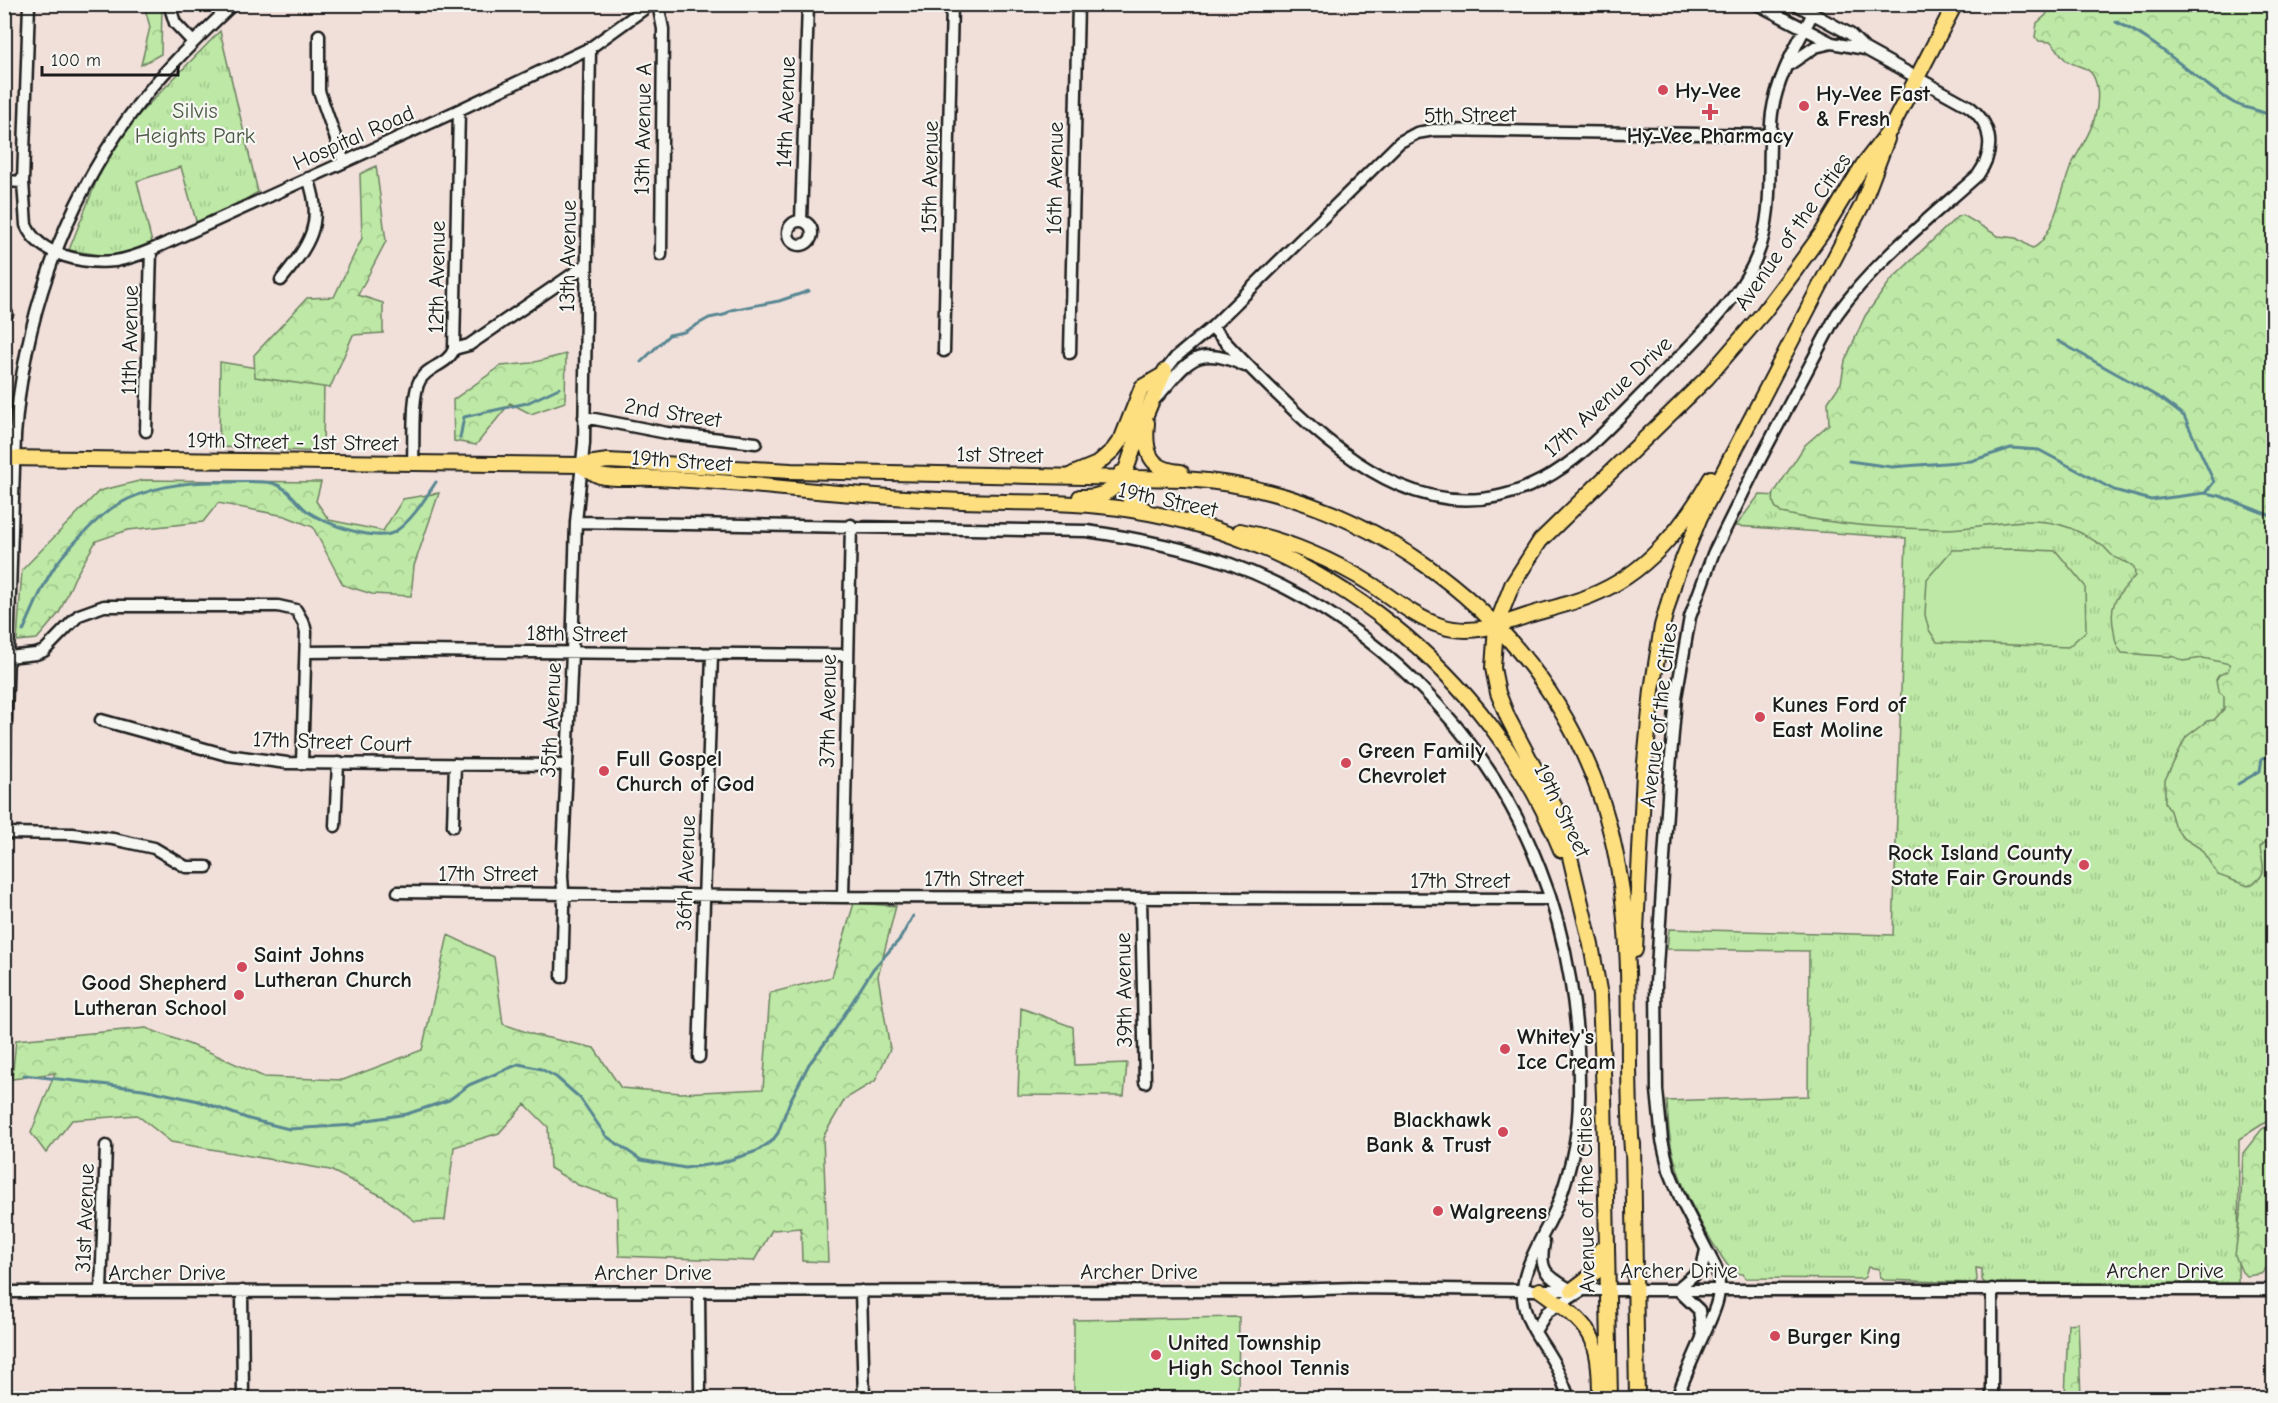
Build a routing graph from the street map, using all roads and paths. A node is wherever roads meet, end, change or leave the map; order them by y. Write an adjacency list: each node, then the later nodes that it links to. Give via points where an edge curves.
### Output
1 (29, 4): 27 (street, Hospital Road)
2 (169, 4): 15 (street, via 175,23)
3 (233, 4): 15 (street)
4 (651, 4): 17 (street, Hospital Road)
5 (658, 4): 31 (street, 13th Avenue A, via 663,28)
6 (808, 4): 28 (street, 14th Avenue)
7 (952, 4): 36 (street, 15th Avenue)
8 (1078, 4): 37 (street, 16th Avenue)
9 (1757, 4): 13 (street)
10 (1795, 4): 12 (street)
11 (1955, 4): 20 (main road, Avenue of the Cities)
12 (1812, 15): 13 (street, 17th Avenue Drive); 18 (street, via 1850,34)
13 (1805, 28): 16 (street); 19 (street, 17th Avenue Drive)
14 (319, 35): 24 (street, via 319,91)
15 (193, 42): 30 (street, via 146,94 112,142 81,194)
16 (1832, 43): 18 (street); 19 (street, via 1815,47)
17 (590, 48): 21 (street, Hospital Road); 32 (street, 13th Avenue)
18 (1865, 49): 20 (street)
19 (1787, 66): 23 (street, 17th Avenue Drive, via 1774,98)
20 (1918, 78): 22 (main road, Avenue of the Cities); 88 (street, Avenue of the Cities, via 1970,107 1983,120 1990,137 1986,165 1877,267 1837,314 1713,554 1684,644 1669,781 1659,936 1657,1090 1669,1170)
21 (459, 111): 24 (street, Hospital Road); 35 (street, 12th Avenue)
22 (1890, 130): 40 (main road, Avenue of the Cities, via 1862,205); 57 (main road, Avenue of the Cities, via 1863,165 1813,246 1731,352 1540,541 1512,585)
23 (1770, 135): 34 (street, 5th Street, via 1434,130 1417,133 1400,141); 38 (street, 17th Avenue Drive, via 1768,216 1749,272 1700,334 1620,417 1570,462 1541,481 1504,494 1467,499 1432,496 1400,487 1329,444)
24 (344, 162): 25 (street, Hospital Road)
25 (308, 178): 29 (street, Hospital Road); 33 (street, via 316,205 313,228 304,249)
26 (4, 182): 27 (street)
27 (23, 182): 30 (street, Hospital Road, via 28,231)
28 (801, 221)
29 (151, 250): 30 (street, Hospital Road, via 115,261 85,260); 43 (street, 11th Avenue)
30 (56, 252): 45 (street, via 26,356)
31 (660, 255)
32 (586, 265): 35 (street, via 469,345); 42 (street, 13th Avenue)
33 (281, 280)
34 (1212, 327): 38 (street, 17th Avenue Drive); 39 (street, via 1176,357)
35 (454, 349): 46 (street, 12th Avenue, via 420,380)
36 (944, 351)
37 (1070, 353)
38 (1250, 368): 41 (street, via 1219,357 1195,359)
39 (1163, 374): 41 (main road); 48 (main road, via 1142,387 1122,438 1113,450 1084,471); 49 (main road, via 1146,390 1121,464)
40 (1770, 382): 57 (main road, Avenue of the Cities, via 1691,511 1655,554 1626,578 1590,596); 86 (main road, Avenue of the Cities, via 1693,533 1675,579 1658,646 1644,773 1635,937)
41 (1150, 405): 49 (main road); 55 (main road, via 1147,452 1160,468 1244,479 1289,491 1341,512)
42 (584, 417): 44 (street, 2nd Street, via 667,433); 47 (street, 13th Avenue)
43 (146, 431)
44 (756, 443)
45 (10, 458): 46 (main road, 19th Street - 1st Street); 63 (street)
46 (413, 464): 47 (main road, 19th Street - 1st Street)
47 (580, 465): 48 (main road, 1st Street, via 608,461 791,471); 50 (main road, 19th Street, via 600,476); 53 (street, 35th Avenue)
48 (1064, 476): 49 (main road, 1st Street)
49 (1122, 478): 50 (main road, via 1110,491 1097,497 1018,495); 51 (main road, via 1129,499); 55 (main road, 1st Street, via 1236,485 1317,507)
50 (934, 500): 51 (main road, 19th Street, via 1083,504)
51 (1149, 513): 52 (main road, 19th Street)
52 (1182, 521): 57 (main road, Avenue of the Cities, via 1252,533 1311,553 1440,626 1461,630); 78 (main road, 19th Street, via 1232,535 1308,569 1354,597 1416,644 1487,721 1524,775 1555,835)
53 (576, 522): 54 (street, 19th Street); 60 (street, 35th Avenue)
54 (851, 525): 58 (street, 19th Street, via 1087,531 1144,539 1228,563 1266,579); 62 (street, 37th Avenue)
55 (1361, 527): 56 (main road, 1st Street)
56 (1405, 551): 57 (main road, 19th Street, via 1445,579)
57 (1496, 626): 78 (main road, Avenue of the Cities, via 1493,668 1498,693 1561,819); 86 (main road, 19th Street, via 1538,676 1581,747 1613,843 1626,941)
58 (1354, 629): 80 (street, Avenue of the Cities, via 1409,675 1466,738 1515,814)
59 (306, 652): 60 (street, 18th Street); 63 (street, via 304,624 296,610 278,606 104,606 79,615 44,651); 65 (street)
60 (572, 653): 61 (street, 18th Street); 68 (street, 35th Avenue)
61 (712, 654): 62 (street, 18th Street); 76 (street, 36th Avenue)
62 (848, 655): 77 (street, 37th Avenue)
63 (8, 657): 69 (street)
64 (101, 720): 65 (street, 17th Street Court, via 227,755)
65 (302, 763): 66 (street, 17th Street Court)
66 (338, 763): 67 (street, 17th Street Court); 70 (street)
67 (454, 764): 68 (street, 17th Street Court); 71 (street)
68 (567, 765): 75 (street, 35th Avenue)
69 (4, 780)
70 (335, 826)
71 (453, 826)
72 (4, 833): 73 (street, via 112,838 154,848 186,867)
73 (207, 867)
74 (398, 892): 75 (street, 17th Street)
75 (563, 893): 76 (street, 17th Street); 81 (street, 35th Avenue)
76 (704, 896): 77 (street, 17th Street); 82 (street, 36th Avenue)
77 (843, 897): 79 (street, 17th Street)
78 (1578, 897): 83 (main road, Avenue of the Cities, via 1600,996)
79 (1141, 898): 80 (street, 17th Street); 84 (street, 39th Avenue)
80 (1550, 899): 87 (street, Avenue of the Cities, via 1572,999 1579,1096 1569,1172)
81 (562, 977)
82 (699, 1057)
83 (1603, 1062): 95 (main road, via 1598,1145 1600,1260 1594,1274); 96 (main road, Avenue of the Cities)
84 (1145, 1082)
85 (106, 1146): 98 (street, 31st Avenue)
86 (1632, 1150): 89 (main road, Avenue of the Cities)
87 (1547, 1229): 93 (street, Avenue of the Cities, via 1526,1272); 95 (street, via 1543,1267 1550,1278)
88 (1707, 1250): 90 (street, via 1702,1268); 91 (street, Avenue of the Cities)
89 (1635, 1289): 90 (street, Archer Drive); 96 (street, Archer Drive); 112 (main road, Avenue of the Cities)
90 (1677, 1289): 91 (street, Archer Drive); 105 (street, via 1699,1310)
91 (1720, 1289): 92 (street, Archer Drive); 105 (street, via 1714,1314)
92 (1992, 1289): 97 (street, Archer Drive); 114 (street)
93 (1522, 1290): 94 (street, Archer Drive); 100 (street, Archer Drive); 104 (street, via 1524,1307)
94 (1540, 1290): 95 (street, Archer Drive); 103 (main road)
95 (1577, 1290): 96 (street, Archer Drive); 103 (street)
96 (1607, 1290): 111 (main road, Avenue of the Cities)
97 (2274, 1290)
98 (100, 1291): 99 (street, Archer Drive); 101 (street, Archer Drive)
99 (242, 1291): 102 (street, Archer Drive); 106 (street)
100 (861, 1291): 102 (street, Archer Drive); 108 (street)
101 (4, 1292)
102 (699, 1292): 107 (street)
103 (1561, 1305): 104 (street, via 1547,1312); 110 (main road, via 1577,1317 1595,1342 1600,1363)
104 (1535, 1330): 109 (street)
105 (1702, 1337): 113 (street)
106 (243, 1398)
107 (700, 1398)
108 (864, 1398)
109 (1569, 1398)
110 (1600, 1398)
111 (1610, 1398)
112 (1637, 1398)
113 (1677, 1398)
114 (1992, 1398)

